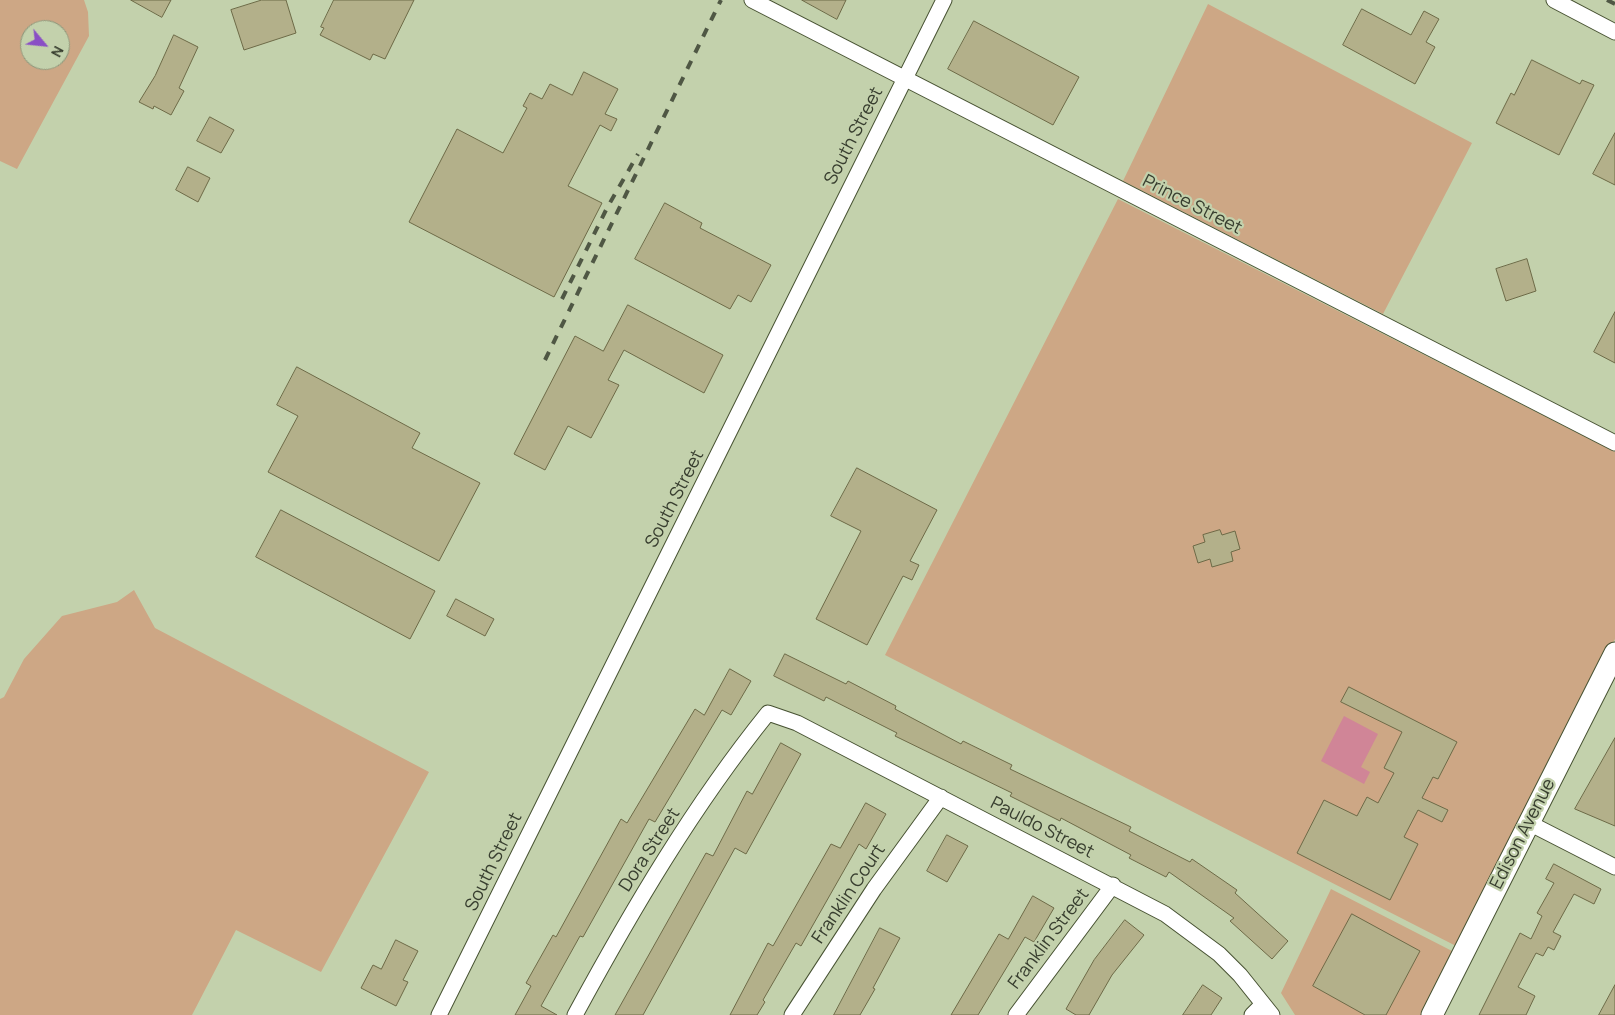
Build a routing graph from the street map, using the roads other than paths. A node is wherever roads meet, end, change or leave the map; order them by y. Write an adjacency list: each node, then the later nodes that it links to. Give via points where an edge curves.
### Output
1 (752, 0): 5 (street, Prince Street)
2 (944, 0): 5 (street, South Street)
3 (1554, 0): 4 (street)
4 (1615, 32)
5 (904, 78): 6 (street, Prince Street); 14 (street, South Street)
6 (1615, 443)
7 (1615, 653): 10 (street, Edison Avenue)
8 (768, 713): 9 (street, Pauldo Street, via 797,723); 15 (street, Dora Street, via 669,853)
9 (941, 797): 12 (street, Pauldo Street); 16 (street, Franklin Court, via 874,889)
10 (1529, 823): 11 (street); 19 (street, Edison Avenue)
11 (1615, 867)
12 (1113, 885): 13 (street, Pauldo Street, via 1184,926 1240,975); 17 (street, Franklin Street)
13 (1268, 1010): 18 (street)
14 (439, 1015)
15 (576, 1015)
16 (792, 1015)
17 (1016, 1015)
18 (1252, 1015)
19 (1432, 1015)

